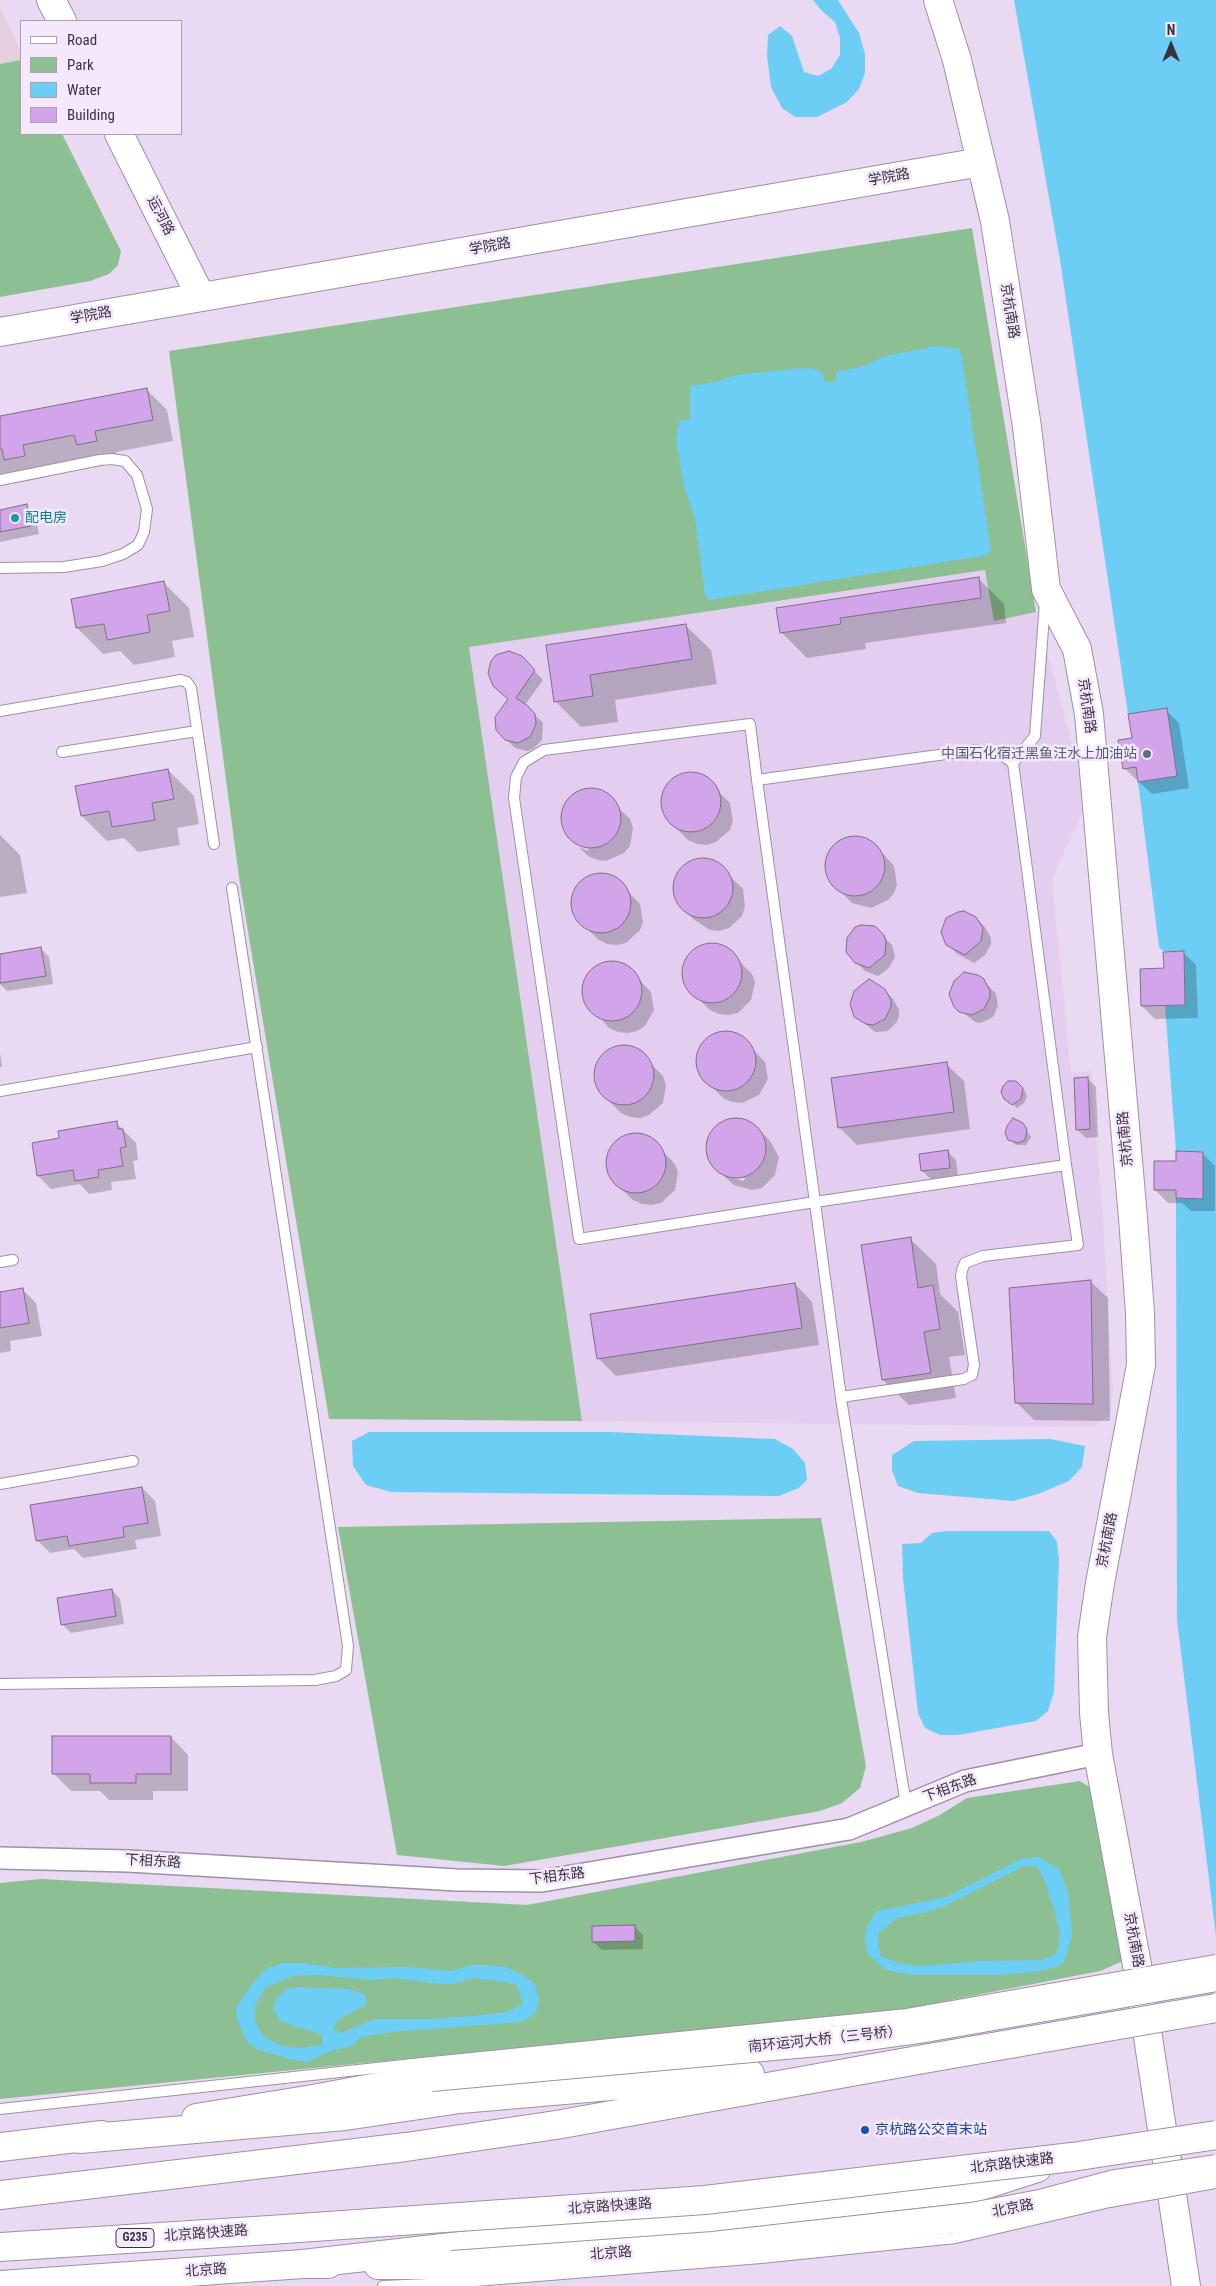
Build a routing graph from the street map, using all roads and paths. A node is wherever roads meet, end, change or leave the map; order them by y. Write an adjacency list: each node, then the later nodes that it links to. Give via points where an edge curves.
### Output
1 (51, 0): 3 (main road)
2 (938, 0): 5 (main road, 京杭南路, via 957,60)
3 (61, 20)
4 (120, 135): 6 (main road, 运河路)
5 (981, 162): 6 (main road, 学院路); 10 (main road, 京杭南路, via 995,221)
6 (201, 297): 7 (main road, 学院路)
7 (0, 332)
8 (0, 480): 9 (lane, via 100,460 126,461 137,475 147,508 144,532 138,545 123,554 64,567)
9 (0, 568)
10 (1046, 588): 14 (lane, via 1035,736); 28 (main road, 京杭南路, via 1076,649 1089,714 1140,1313 1141,1365 1092,1637)
11 (0, 711): 12 (lane, via 182,680 191,688)
12 (197, 731): 13 (lane); 16 (lane)
13 (62, 752)
14 (1013, 763): 15 (lane, via 999,753 975,750); 20 (lane)
15 (757, 780): 21 (lane); 21 (lane, via 750,724 544,750 524,762 516,777 514,798 579,1239)
16 (214, 844)
17 (232, 888): 18 (lane)
18 (257, 1047): 19 (lane); 27 (lane, via 348,1646 346,1670 336,1676 314,1680)
19 (0, 1091)
20 (1066, 1165): 21 (lane); 24 (lane, via 1078,1244 983,1256 965,1263 961,1277 974,1365 972,1375)
21 (814, 1202): 24 (lane)
22 (13, 1260): 23 (lane)
23 (0, 1262)
24 (841, 1397): 29 (lane)
25 (133, 1461): 26 (lane)
26 (0, 1484)
27 (0, 1684)
28 (1098, 1754): 29 (street, 下相东路, via 964,1780); 49 (main road, 京杭南路, via 1137,1964)
29 (906, 1805): 30 (street, 下相东路, via 849,1829 542,1881 457,1880 128,1860)
30 (0, 1858)
31 (1216, 1960): 35 (lane, bridge, via 907,2014)
32 (1216, 1977): 35 (main road, 南环运河大桥（三号桥）, bridge, via 840,2040)
33 (1216, 2008): 34 (main road, bridge)
34 (918, 2060): 38 (main road, via 460,2099 345,2116); 43 (main road, via 556,2125 416,2146)
35 (427, 2070): 36 (lane); 38 (main road)
36 (0, 2109)
37 (1216, 2134): 40 (main road, 北京路快速路, bridge)
38 (80, 2139): 39 (main road)
39 (0, 2147)
40 (1072, 2157): 44 (main road, 北京路快速路 / G235, bridge, via 705,2200); 45 (main road, bridge, via 978,2187)
41 (1216, 2169): 46 (main road, 北京路, bridge, via 1114,2184 1040,2204 972,2217)
42 (1216, 2183): 46 (lane, bridge, via 1110,2202 956,2238 761,2258)
43 (0, 2195)
44 (0, 2247)
45 (303, 2264): 46 (main road, 北京路); 47 (main road, 北京路)
46 (451, 2274): 48 (lane)
47 (0, 2286)
48 (383, 2286)
49 (1186, 2286)

